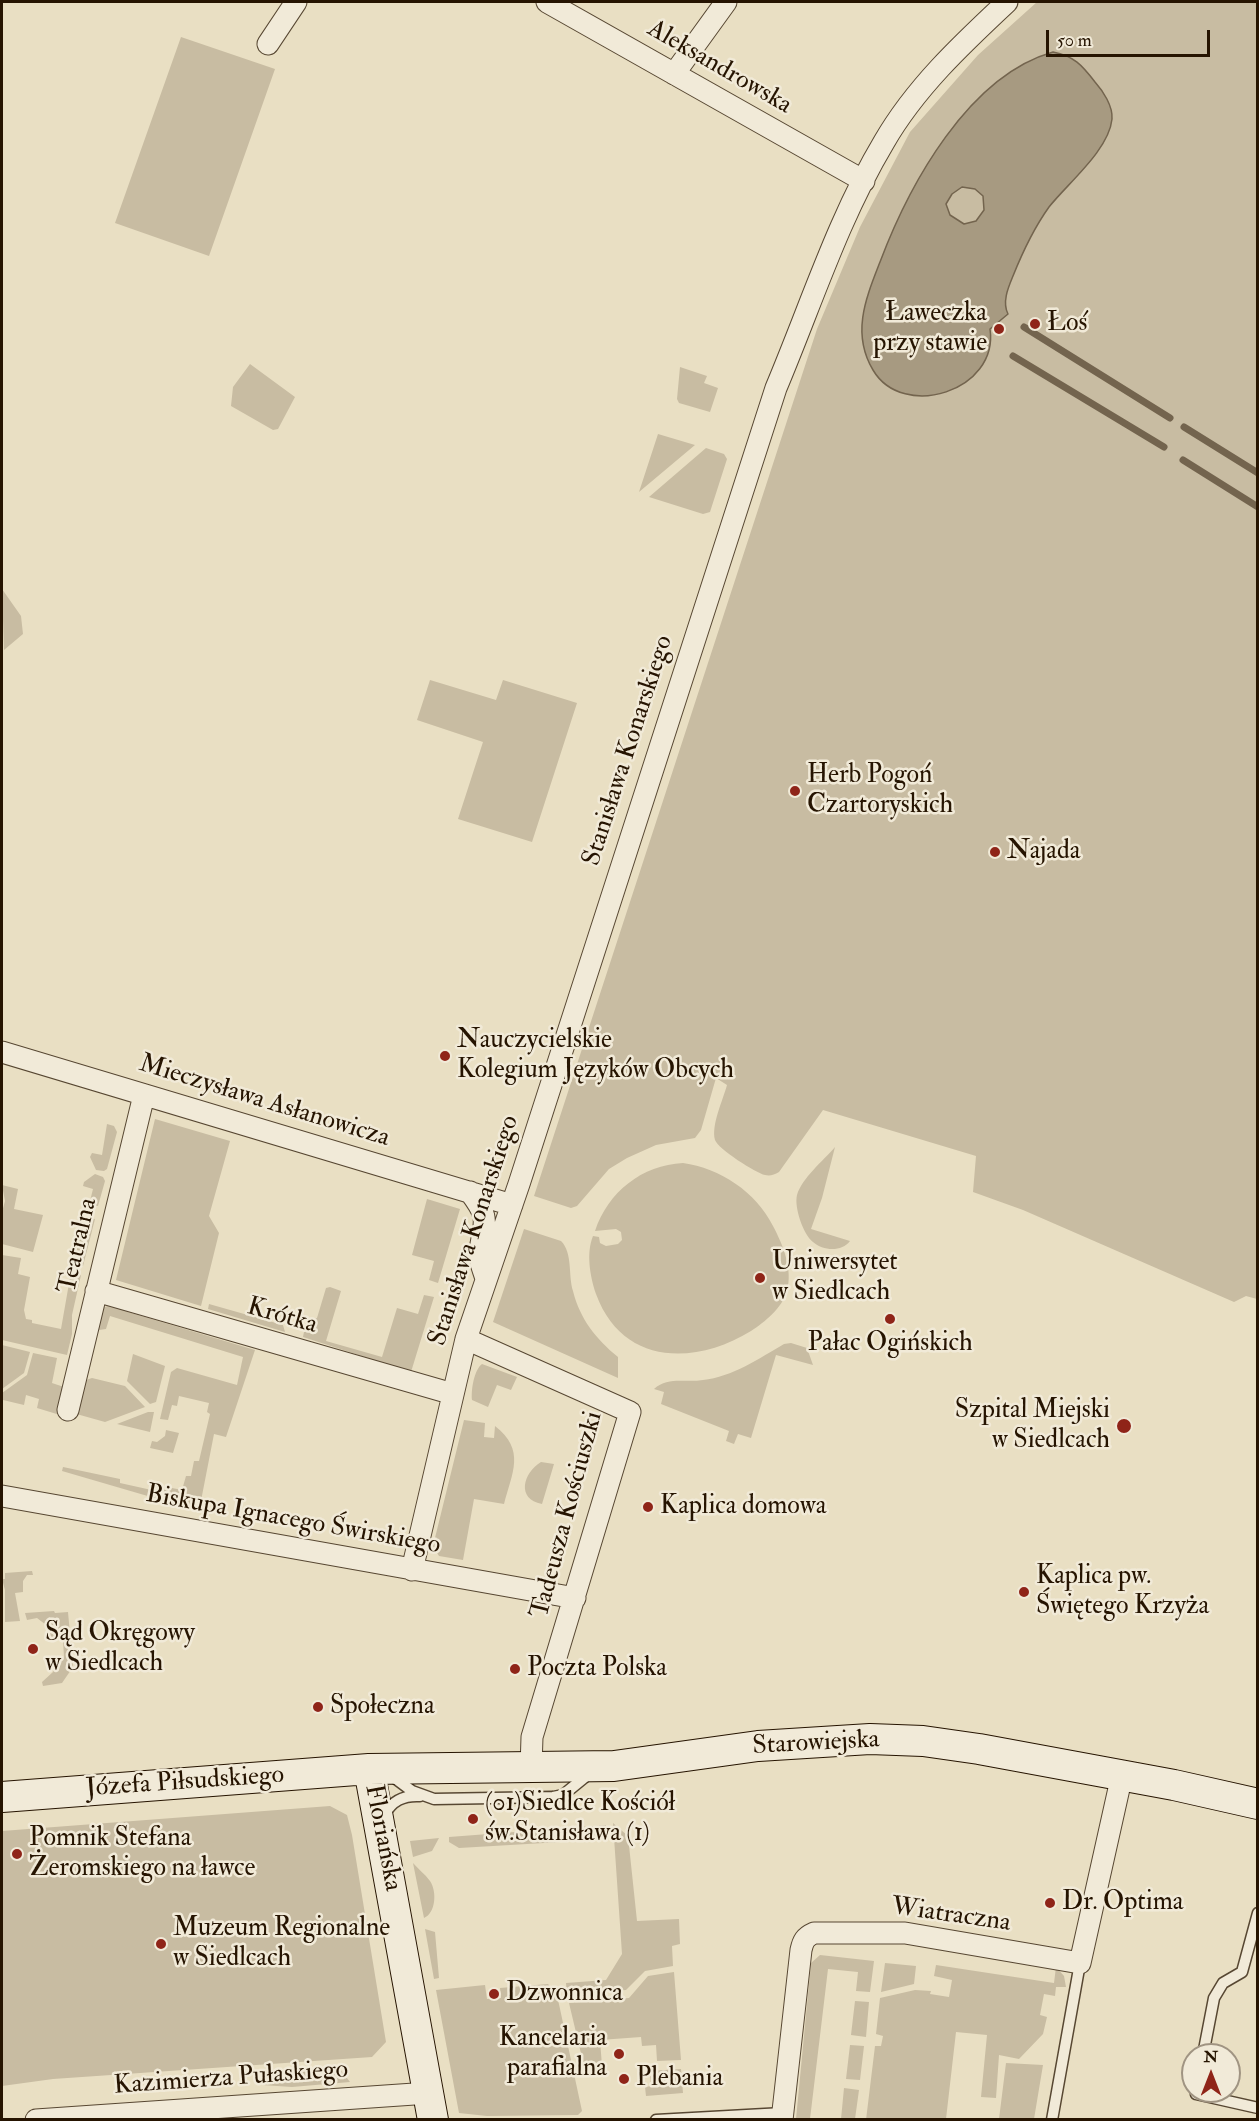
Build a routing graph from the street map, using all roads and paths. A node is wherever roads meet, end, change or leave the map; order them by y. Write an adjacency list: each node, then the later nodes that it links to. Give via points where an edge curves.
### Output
1 (296, 2): 5 (street)
2 (547, 2): 6 (street, Aleksandrowska)
3 (726, 2): 6 (street)
4 (1007, 2): 7 (street, Stanisława Konarskiego, via 959,47 905,109)
5 (268, 44)
6 (674, 74): 7 (street, Aleksandrowska)
7 (864, 181): 11 (street, Stanisława Konarskiego, via 818,278 776,388)
8 (2, 1052): 9 (street, Mieczysława Asłanowicza)
9 (144, 1095): 10 (street, Mieczysława Asłanowicza); 13 (street, Teatralna)
10 (470, 1192): 11 (street, Mieczysława Asłanowicza); 12 (street, via 484,1215 479,1253)
11 (512, 1205): 12 (street, Stanisława Konarskiego)
12 (486, 1279): 14 (street, Stanisława Konarskiego)
13 (96, 1291): 15 (street, Krótka); 16 (street, Teatralna)
14 (466, 1339): 15 (street, Stanisława Konarskiego); 19 (street, Tadeusza Kościuszki, via 630,1412)
15 (453, 1394): 18 (street, Stanisława Konarskiego)
16 (68, 1410)
17 (2, 1496): 18 (street, Biskupa Ignacego Świrskiego)
18 (412, 1570): 19 (street, Biskupa Ignacego Świrskiego)
19 (575, 1598): 21 (street, Tadeusza Kościuszki, via 532,1737)
20 (600, 1767): 21 (main road, Starowiejska); 23 (main road, Starowiejska, via 758,1746 870,1739 968,1747); 24 (lane, via 569,1791 553,1797)
21 (531, 1768): 22 (main road, Starowiejska)
22 (377, 1769): 24 (lane); 25 (main road, Józefa Piłsudskiego); 27 (main road, Floriańska)
23 (1122, 1775): 26 (main road, Starowiejska); 29 (street)
24 (422, 1796): 27 (lane, via 392,1803 381,1820)
25 (2, 1797)
26 (1257, 1804)
27 (380, 1830): 32 (main road, Floriańska)
28 (1257, 1913): 30 (lane, via 1242,1972 1223,1983 1214,1998)
29 (1080, 1963): 34 (street, Wiatraczna, via 905,1933 808,1936 801,1950); 37 (lane)
30 (1205, 2043)
31 (1235, 2103): 33 (lane)
32 (431, 2106): 35 (street, Kazimierza Pułaskiego)
33 (1257, 2108)
34 (782, 2116): 36 (lane)
35 (36, 2120)
36 (656, 2120)
37 (1052, 2120)

